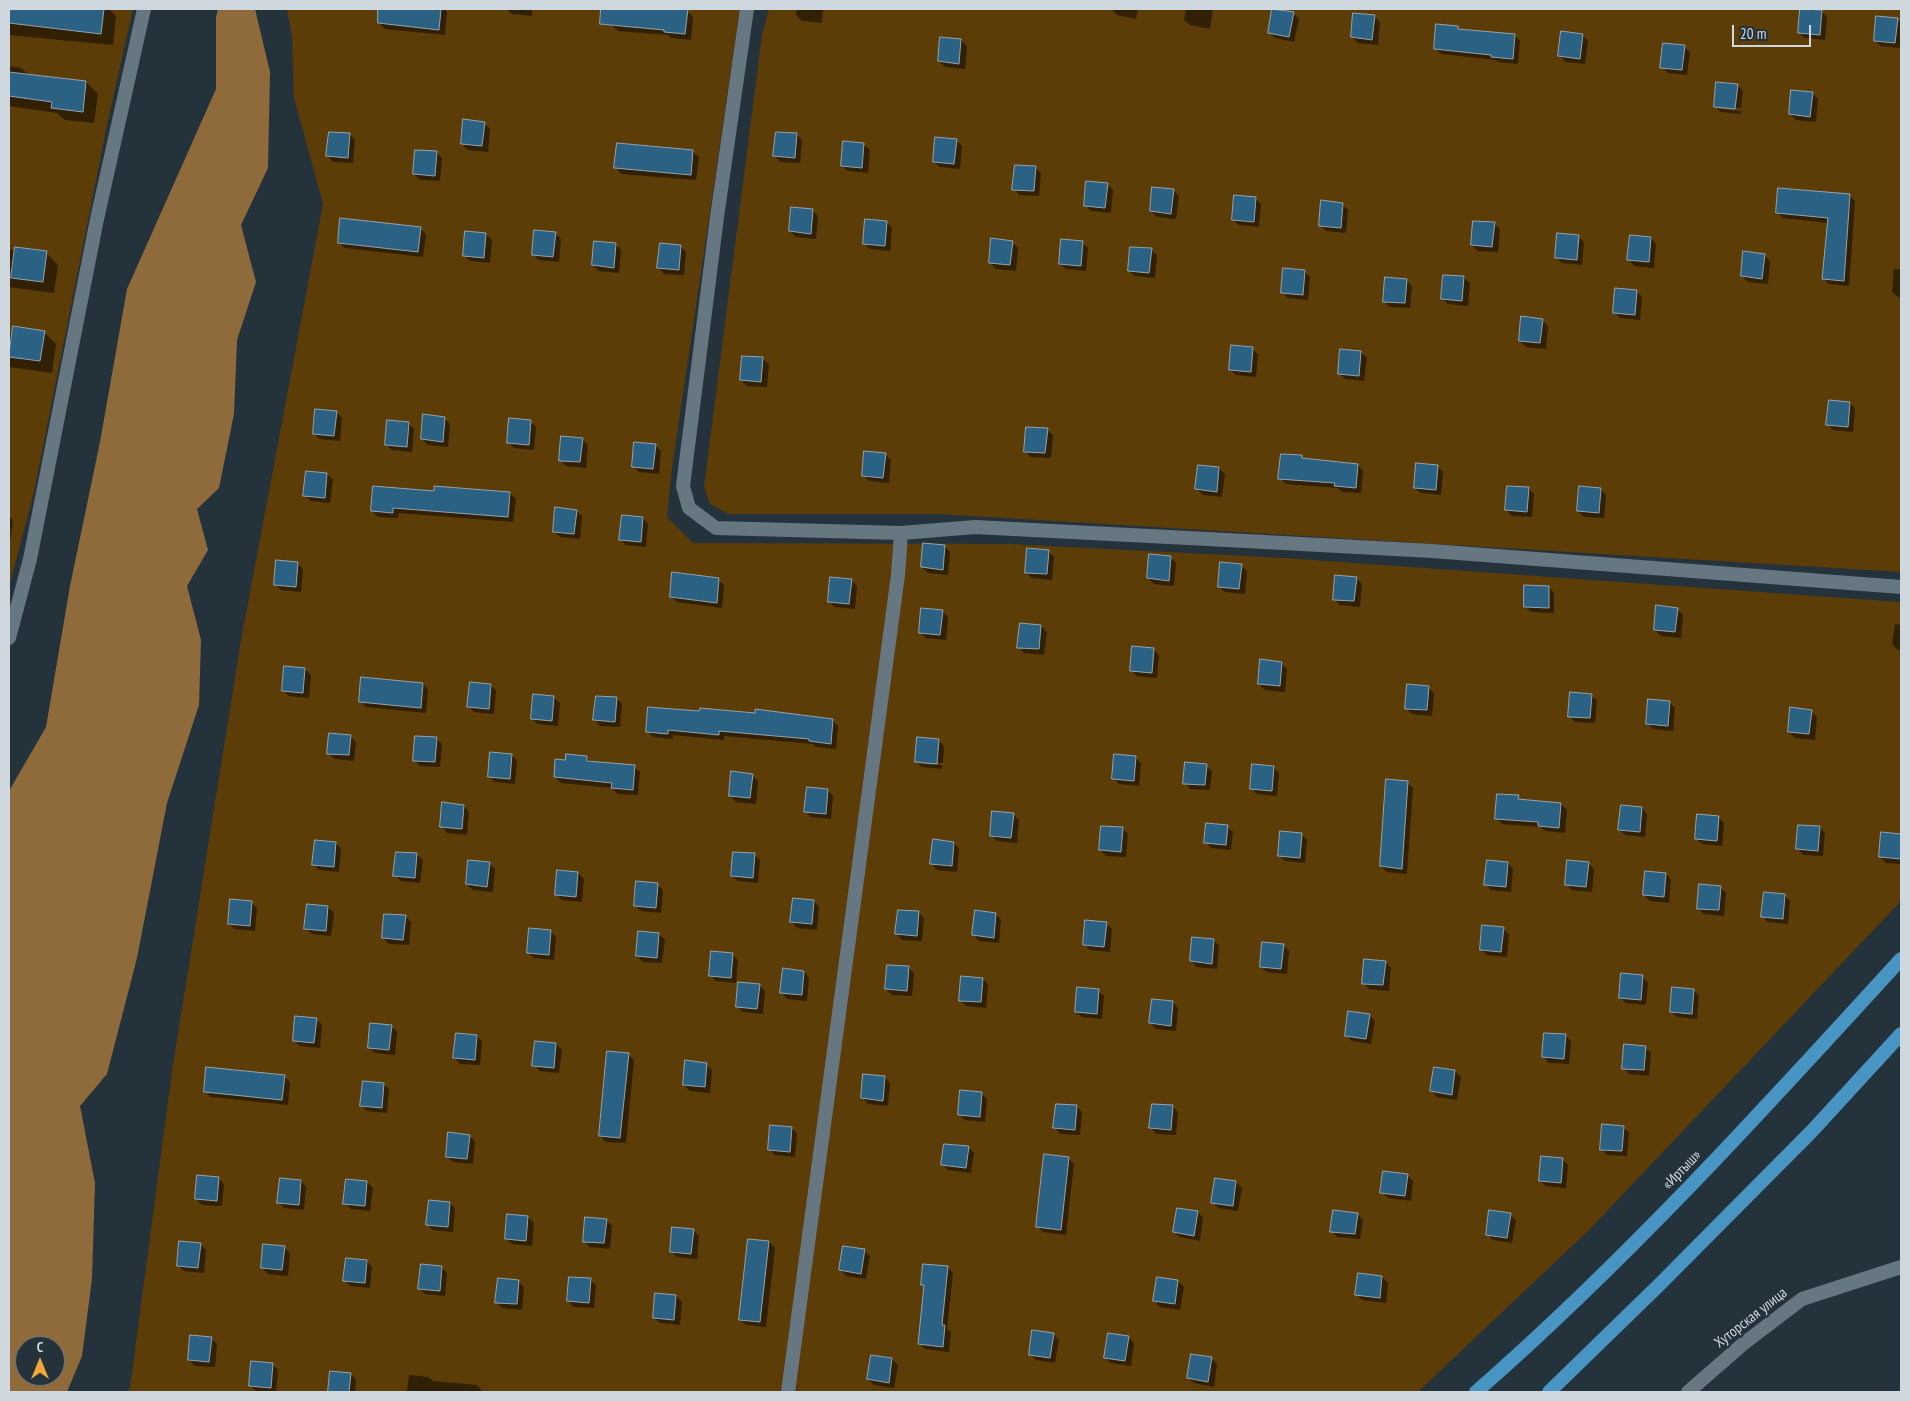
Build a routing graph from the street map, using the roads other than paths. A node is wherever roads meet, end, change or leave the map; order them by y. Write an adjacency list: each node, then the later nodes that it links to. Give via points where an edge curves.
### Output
1 (144, 9): 5 (street, via 97,219 30,559)
2 (747, 9): 3 (street, via 683,486 688,508 716,528)
3 (901, 534): 4 (street, via 975,527 1256,541); 9 (street)
4 (1901, 586)
5 (9, 638)
6 (1901, 959): 10 (highway, «Иртыш», via 1776,1096 1631,1247)
7 (1901, 1034): 11 (highway, via 1805,1138)
8 (1901, 1267): 12 (street, Хуторская улица, via 1802,1299)
9 (788, 1392)
10 (1476, 1392)
11 (1549, 1392)
12 (1688, 1392)

